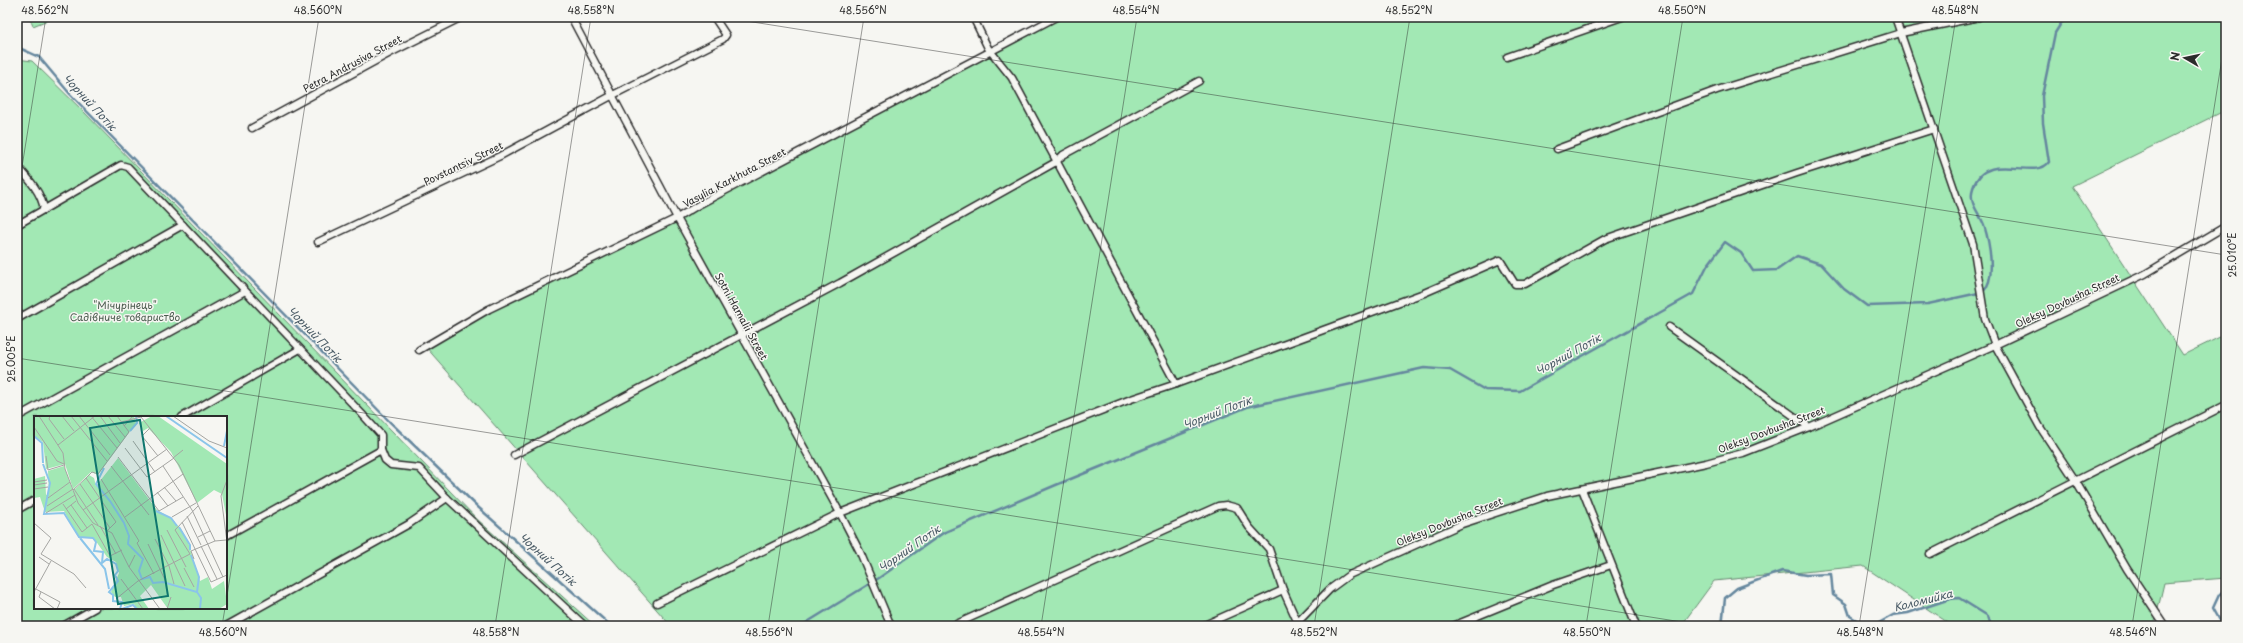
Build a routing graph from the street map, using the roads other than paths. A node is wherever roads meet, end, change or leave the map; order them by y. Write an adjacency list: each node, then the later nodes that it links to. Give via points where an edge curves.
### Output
1 (462, 17): 14 (street, Petra Andrusiva Street)
2 (571, 17): 13 (street, Sotni Hamalii Street)
3 (714, 17): 13 (street, Povstantsiv Street, via 726,35 723,39)
4 (973, 17): 10 (street)
5 (1056, 17): 10 (street, Vasylia Karkhuta Street)
6 (1622, 17): 11 (street)
7 (1896, 17): 9 (street)
8 (1979, 17): 9 (street)
9 (1901, 34): 15 (street); 16 (street, via 1718,90)
10 (991, 52): 17 (street, via 1012,78); 20 (street, Vasylia Karkhuta Street)
11 (1507, 57)
12 (1199, 81): 17 (street, via 1063,155)
13 (613, 95): 20 (street, Sotni Hamalii Street); 24 (street, Povstantsiv Street, via 500,156)
14 (252, 128)
15 (1934, 129): 29 (street, via 1973,244 1985,319); 32 (street, via 1605,239 1525,284 1515,284 1500,260 1424,292)
16 (1557, 149)
17 (1056, 162): 28 (street, via 840,283); 32 (street)
18 (17, 166): 19 (street, via 30,180 44,203)
19 (44, 210): 21 (street); 22 (street, via 124,165)
20 (677, 218): 28 (street, Sotni Hamalii Street); 31 (street, Vasylia Karkhuta Street, via 490,309)
21 (17, 225)
22 (183, 225): 25 (street); 26 (street)
23 (2226, 226): 29 (street, Oleksy Dovbusha Street, via 2145,274)
24 (318, 242)
25 (246, 291): 30 (street); 35 (street)
26 (17, 319)
27 (1669, 327): 36 (street)
28 (741, 335): 38 (street); 44 (street, Sotni Hamalii Street)
29 (1995, 345): 36 (street, Oleksy Dovbusha Street); 39 (street, via 2040,427)
30 (300, 349): 34 (street); 37 (street, via 381,435)
31 (419, 350)
32 (1176, 384): 44 (street, via 1131,399)
33 (2226, 405): 39 (street)
34 (184, 416)
35 (17, 417)
36 (1809, 427): 40 (street, Oleksy Dovbusha Street, via 1720,460)
37 (381, 450): 41 (street, via 385,460 392,466 419,468); 45 (street)
38 (514, 455)
39 (2075, 480): 46 (street); 60 (street, via 2127,569)
40 (1582, 489): 47 (street); 51 (street, Oleksy Dovbusha Street, via 1547,496 1462,524 1356,572 1334,586)
41 (447, 498): 53 (street, via 409,524); 54 (street)
42 (34, 501): 43 (street)
43 (17, 510)
44 (840, 513): 49 (street); 55 (street, Sotni Hamalii Street)
45 (227, 535)
46 (1930, 554)
47 (1611, 565): 58 (street, via 1553,585); 59 (street)
48 (1283, 590): 51 (street); 56 (street, via 1269,549 1249,527 1237,508 1226,505 1218,506); 57 (street)
49 (657, 603)
50 (93, 609): 52 (street)
51 (1295, 624)
52 (62, 626)
53 (226, 626)
54 (585, 626)
55 (891, 626)
56 (952, 626)
57 (1202, 626)
58 (1453, 626)
59 (1636, 626)
60 (2165, 626)

